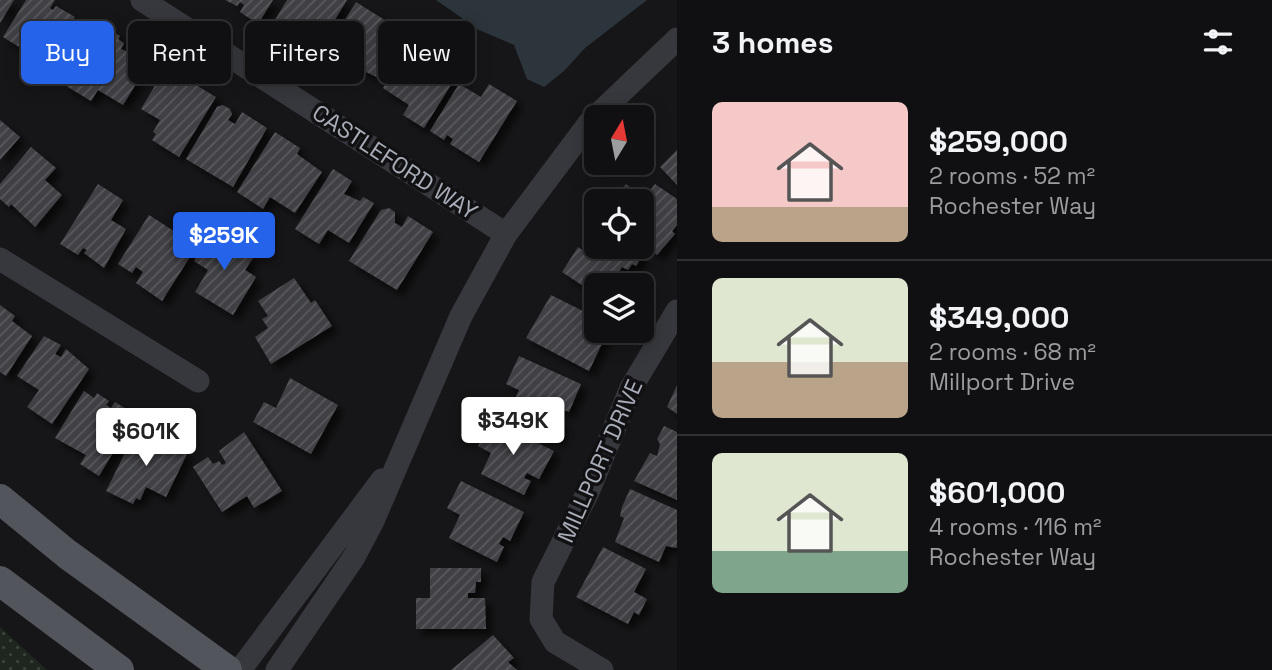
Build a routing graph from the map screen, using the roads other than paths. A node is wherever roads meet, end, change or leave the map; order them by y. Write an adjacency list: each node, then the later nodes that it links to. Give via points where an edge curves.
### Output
1 (142, 0): 3 (street, CASTLEFORD WAY)
2 (677, 39): 3 (street, via 590,122)
3 (506, 234): 7 (street, via 461,316)
4 (0, 259): 6 (street)
5 (677, 312): 14 (street, MILLPORT DRIVE, via 631,388 588,492 543,582 541,619 555,642)
6 (198, 381)
7 (397, 461): 12 (street); 13 (street, via 354,556)
8 (0, 499): 11 (main road)
9 (0, 581): 10 (main road)
10 (120, 670)
11 (227, 670)
12 (240, 670)
13 (277, 670)
14 (602, 670)

